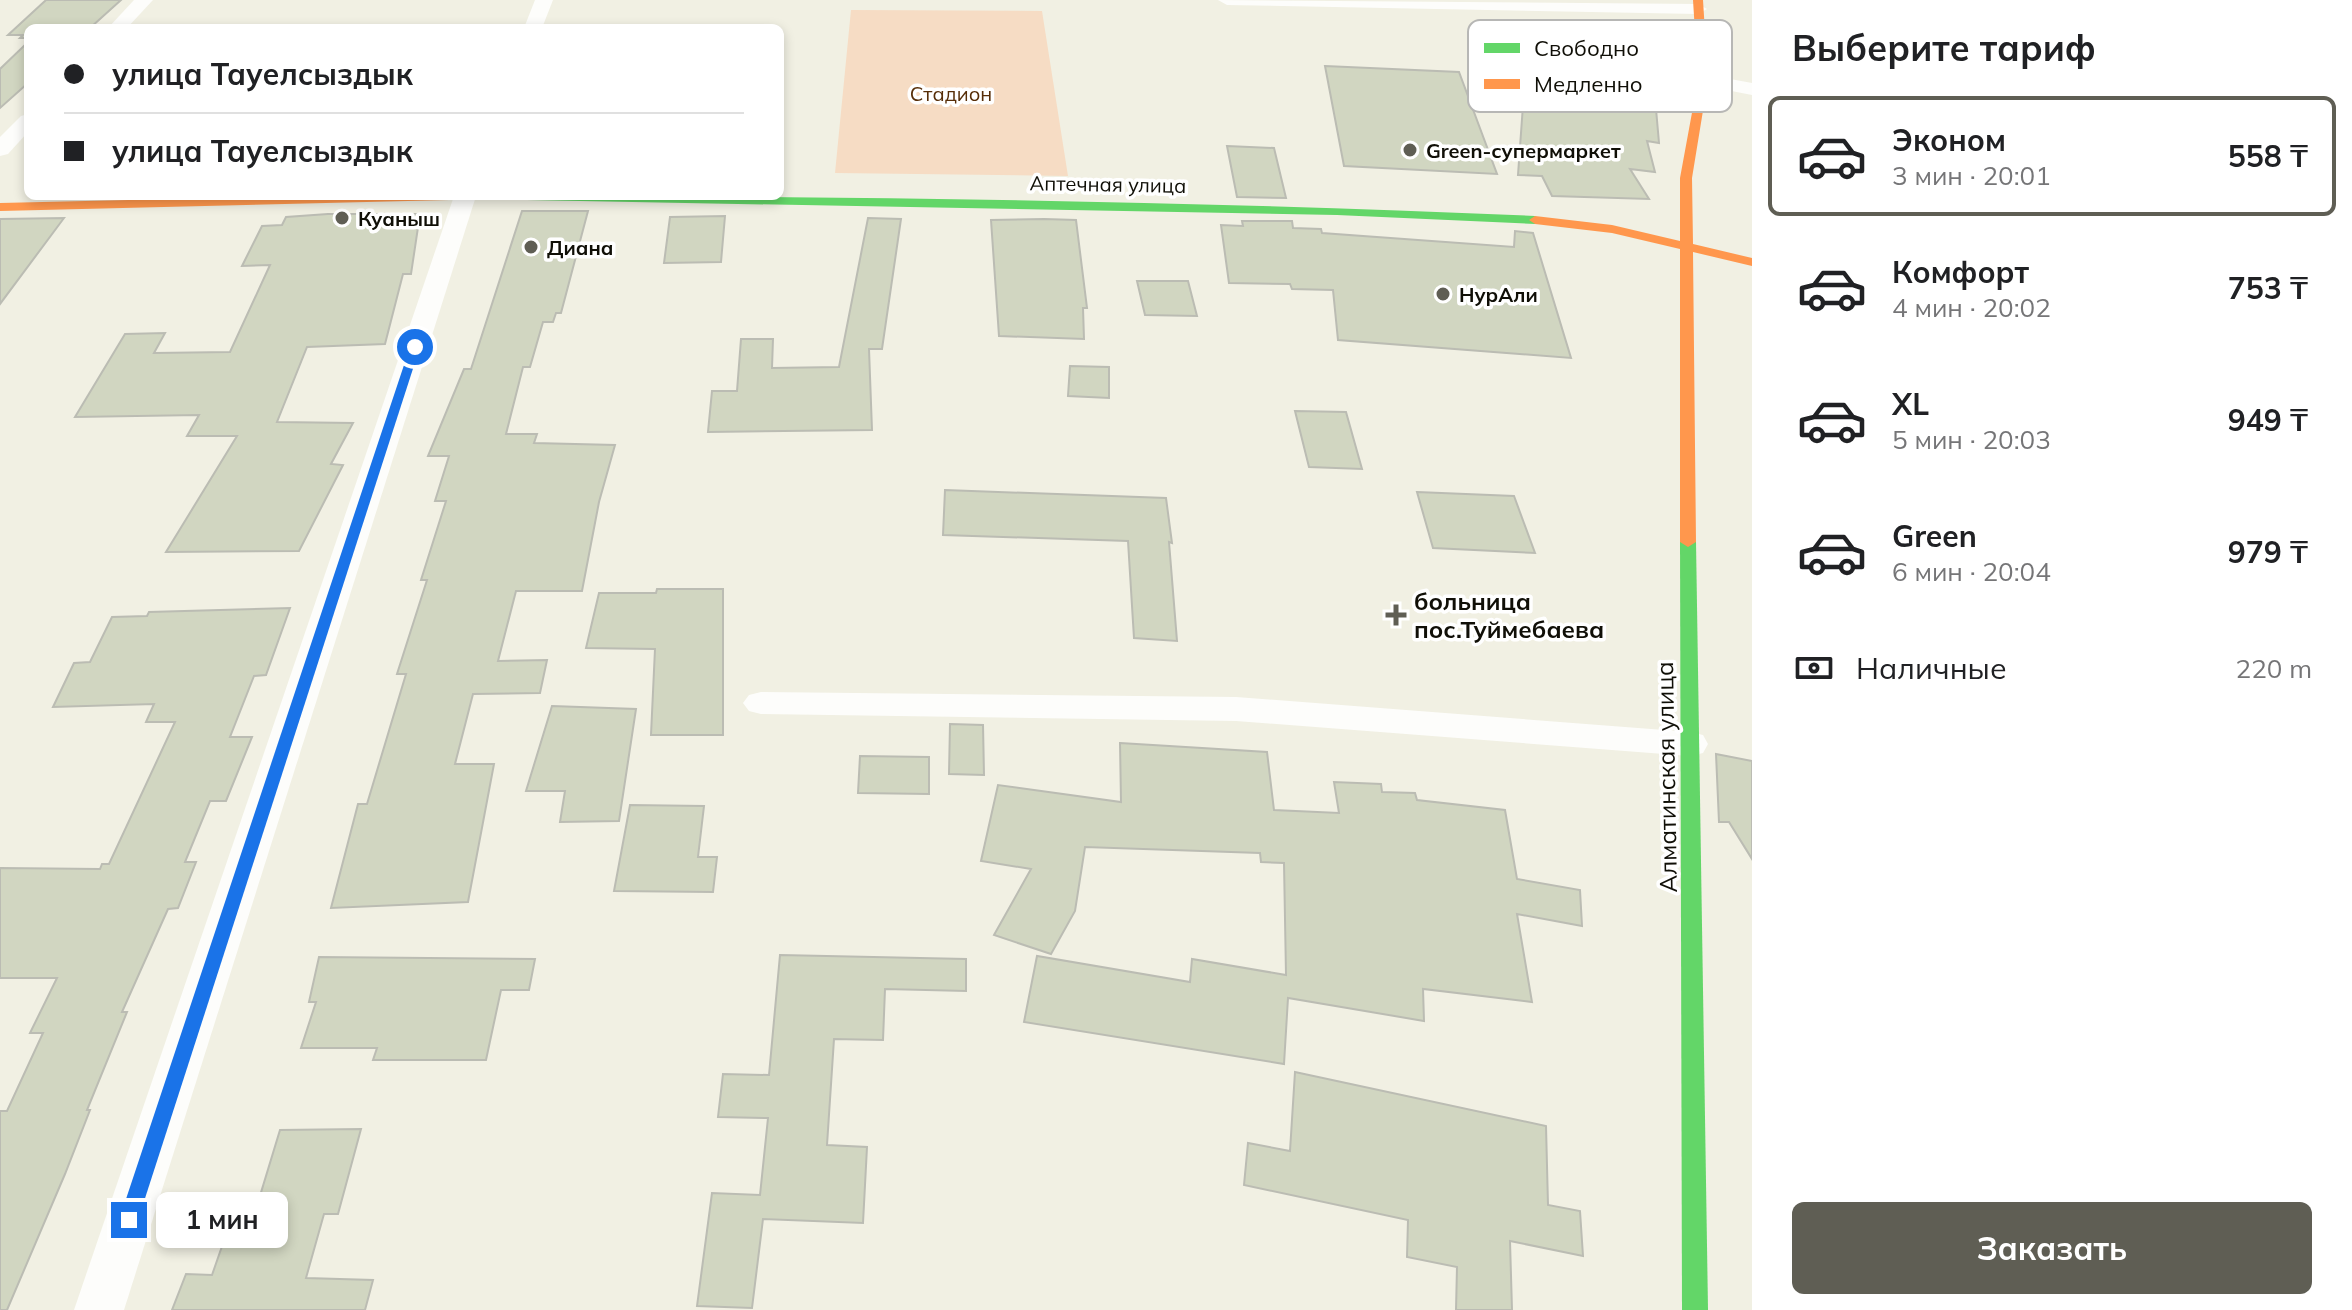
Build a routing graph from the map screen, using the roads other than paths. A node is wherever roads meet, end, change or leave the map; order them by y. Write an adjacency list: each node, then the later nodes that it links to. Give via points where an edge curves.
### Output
1 (144, 0): 5 (street)
2 (544, 0): 6 (street)
3 (1227, 0): 4 (street)
4 (1698, 5)
5 (121, 24)
6 (535, 24)
7 (1732, 85): 8 (street)
8 (1752, 89)
9 (1697, 112): 16 (main road, Алматинская улица, via 1686,178)
10 (24, 124): 11 (street)
11 (0, 149)
12 (286, 200): 15 (main road)
13 (464, 200): 20 (street)
14 (743, 200): 16 (main road, Аптечная улица, via 1543,220)
15 (0, 207)
16 (1685, 244): 17 (main road, Аптечная улица); 19 (main road, Алматинская улица)
17 (1752, 262)
18 (761, 703): 19 (street, via 1236,709)
19 (1690, 744): 21 (main road, Алматинская улица)
20 (99, 1310)
21 (1695, 1310)

